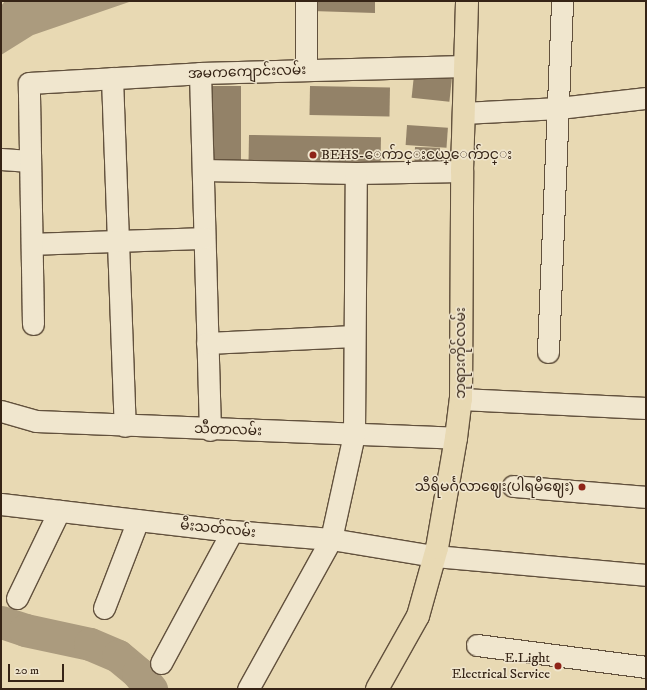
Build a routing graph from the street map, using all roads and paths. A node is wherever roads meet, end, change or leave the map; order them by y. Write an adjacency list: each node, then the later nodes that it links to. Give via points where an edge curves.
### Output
1 (306, 1): 5 (street)
2 (467, 1): 4 (main road, ဘုရားကိုင်လမ်း)
3 (562, 1): 9 (street)
4 (465, 66): 5 (street, အမကကျောင်းလမ်း); 10 (main road, ဘုရားကိုင်လမ်း)
5 (306, 70): 6 (street, အမကကျောင်းလမ်း)
6 (200, 73): 7 (street, အမကကျောင်းလမ်း); 13 (street)
7 (112, 78): 12 (street, အမကကျောင်းလမ်း, via 29,83); 17 (street)
8 (646, 98): 9 (street)
9 (559, 108): 10 (street); 22 (street)
10 (463, 113): 14 (main road, ဘုရားကိုင်လမ်း)
11 (1, 159): 12 (street)
12 (30, 161): 18 (street)
13 (203, 170): 15 (street); 16 (street)
14 (462, 171): 15 (street); 23 (main road, ဘုရားကိုင်လမ်း)
15 (356, 173): 20 (street)
16 (204, 238): 17 (street); 21 (street)
17 (118, 241): 18 (street); 26 (street)
18 (32, 244): 19 (street)
19 (33, 324)
20 (354, 336): 21 (street); 28 (street)
21 (207, 343): 27 (street)
22 (548, 352)
23 (461, 399): 24 (street); 29 (main road, ဘုရားကိုင်လမ်း)
24 (646, 408)
25 (1, 411): 26 (street, သီတာလမ်း, via 36,421)
26 (125, 426): 27 (street, သီတာလမ်း)
27 (210, 430): 28 (street, သီတာလမ်း)
28 (354, 434): 29 (street, သီတာလမ်း); 36 (street)
29 (456, 438): 37 (main road, ဘုရားကိုင်လမ်း)
30 (513, 486): 31 (street)
31 (646, 497)
32 (1, 504): 33 (street, မီးသတ်လမ်း)
33 (59, 511): 34 (street, မီးသတ်လမ်း); 39 (street)
34 (138, 520): 35 (street, မီးသတ်လမ်း); 40 (street)
35 (232, 531): 36 (street, မီးသတ်လမ်း); 42 (street)
36 (331, 539): 37 (street, မီးသတ်လမ်း); 44 (street)
37 (434, 556): 38 (street, မီးသတ်လမ်း); 45 (main road, ဘုရားကိုင်လမ်း, via 418,616)
38 (646, 575)
39 (17, 598)
40 (104, 608)
41 (477, 645): 43 (street)
42 (161, 663)
43 (646, 667)
44 (248, 689)
45 (377, 689)

